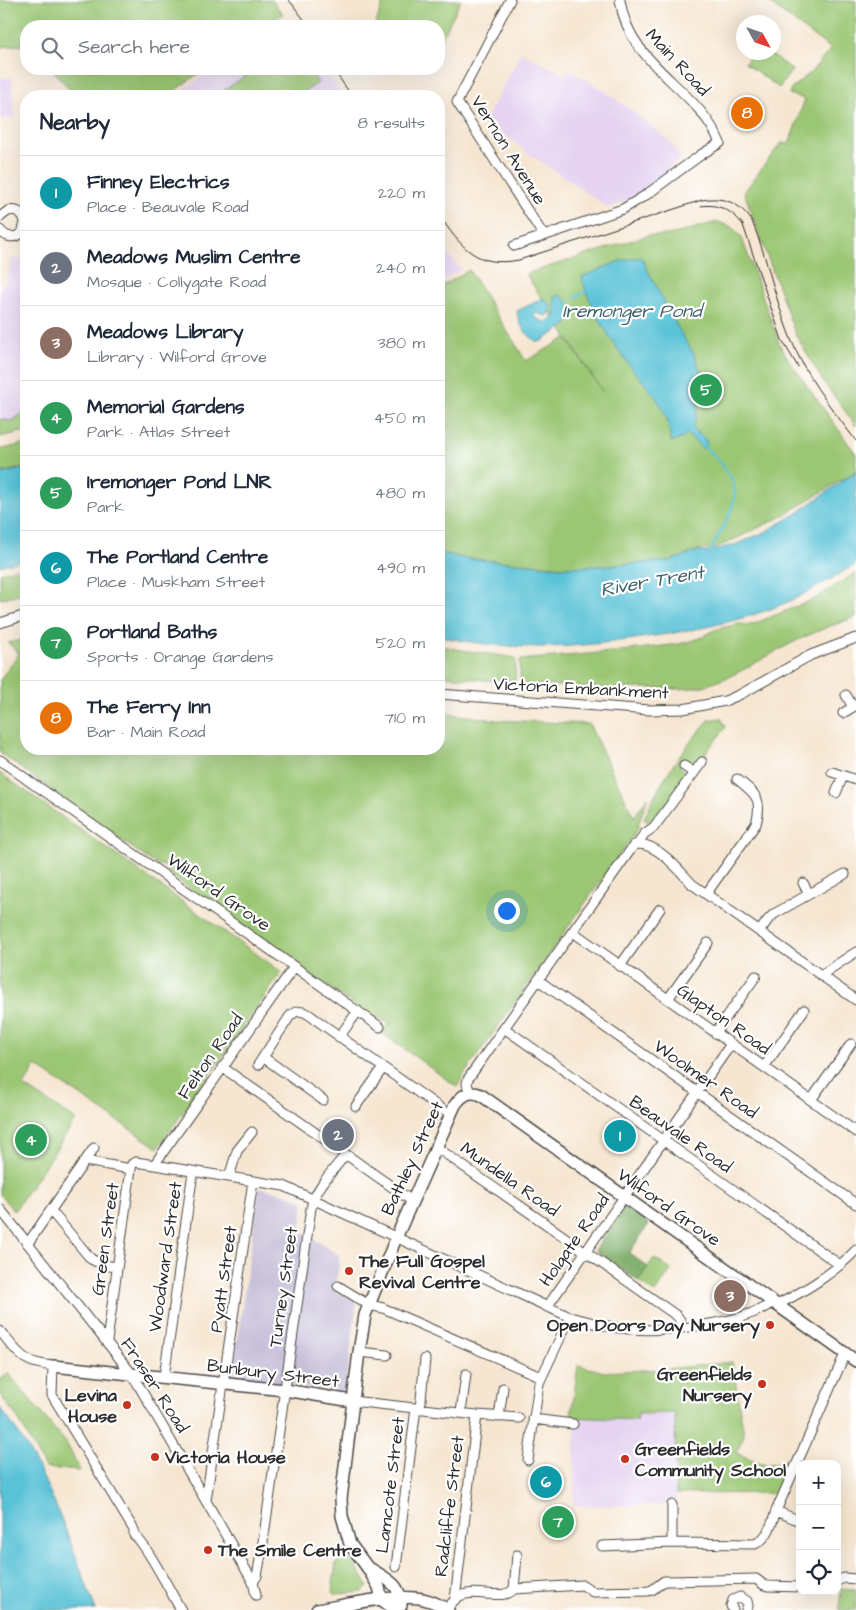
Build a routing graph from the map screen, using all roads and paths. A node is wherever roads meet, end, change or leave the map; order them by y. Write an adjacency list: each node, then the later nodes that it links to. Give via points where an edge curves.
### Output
1 (510, 0): 7 (street, Vernon Avenue, via 457,102)
2 (620, 0): 7 (street, Main Road, via 625,23 636,42 708,119 720,143 614,214)
3 (20, 214): 4 (street, via 8,211)
4 (0, 217)
5 (0, 230): 6 (street, via 6,236)
6 (20, 234)
7 (544, 236): 8 (street)
8 (514, 246)
9 (20, 617): 10 (street)
10 (0, 623)
11 (856, 638): 12 (street, Victoria Embankment, via 812,655 742,694 683,709 650,710)
12 (445, 694)
13 (846, 695): 14 (street)
14 (854, 706): 15 (street)
15 (843, 713)
16 (0, 760): 36 (street, Wilford Grove)
17 (702, 762): 20 (street, Bathley Street)
18 (684, 766): 20 (street)
19 (832, 772): 21 (street)
20 (694, 773): 25 (street, Bathley Street)
21 (842, 776): 23 (street); 24 (street)
22 (737, 779): 28 (street, via 754,793 759,814 756,824)
23 (856, 780)
24 (836, 793)
25 (638, 844): 28 (street, via 663,856); 32 (street, Bathley Street, via 634,845)
26 (845, 874): 29 (street)
27 (803, 883): 29 (street)
28 (706, 894): 31 (street)
29 (809, 894): 31 (street, via 774,914)
30 (660, 909): 35 (street)
31 (760, 931): 37 (street)
32 (573, 932): 35 (street, Glapton Road); 39 (street, Bathley Street)
33 (708, 943): 40 (street)
34 (856, 952): 37 (street)
35 (620, 966): 40 (street, Glapton Road)
36 (294, 967): 43 (street, Wilford Grove); 50 (street, Felton Road)
37 (821, 975): 41 (street)
38 (756, 976): 46 (street)
39 (538, 980): 45 (street, Bathley Street); 54 (street, Woolmer Road)
40 (668, 999): 46 (street, Glapton Road)
41 (856, 1000)
42 (804, 1010): 51 (street)
43 (358, 1011): 44 (street, Wilford Grove); 47 (street)
44 (380, 1027)
45 (504, 1028): 53 (street, Bathley Street, via 468,1079); 61 (street, Beauvale Road)
46 (715, 1033): 48 (street, Glapton Road)
47 (339, 1037): 52 (street); 55 (street, via 308,1014 298,1011 290,1016 260,1061)
48 (731, 1044): 51 (street, Glapton Road); 54 (street, Holgate Road)
49 (851, 1044): 56 (street)
50 (222, 1067): 64 (street); 66 (street, Felton Road)
51 (764, 1067): 56 (street, Glapton Road)
52 (383, 1068): 57 (street); 58 (street)
53 (470, 1093): 62 (street, Bathley Street, via 455,1105); 71 (street, Wilford Grove, via 481,1096)
54 (698, 1093): 61 (street, Holgate Road); 74 (street, Woolmer Road)
55 (322, 1100)
56 (811, 1100): 60 (street, Glapton Road)
57 (356, 1106)
58 (443, 1110)
59 (252, 1132): 69 (street, via 237,1151)
60 (856, 1132)
61 (663, 1141): 71 (street, Holgate Road); 81 (street, Beauvale Road)
62 (436, 1147): 73 (street, Bathley Street); 80 (street, Mundella Road)
63 (94, 1148): 65 (street)
64 (346, 1155): 72 (street, Turney Street); 73 (street)
65 (85, 1161): 67 (street); 76 (street)
66 (154, 1165): 67 (street, Green Street, via 136,1162); 68 (street)
67 (131, 1169): 82 (street, Green Street)
68 (193, 1172): 69 (street); 99 (street, Woodward Street)
69 (230, 1177): 70 (street)
70 (253, 1181): 72 (street, via 281,1185); 101 (street, Pyatt Street)
71 (624, 1197): 80 (street, Holgate Road); 84 (street, Wilford Grove)
72 (313, 1198): 77 (street); 103 (street, Turney Street)
73 (412, 1201): 77 (street, Bathley Street)
74 (856, 1204)
75 (0, 1209): 78 (street, Fraser Road)
76 (51, 1211): 78 (street); 82 (street, via 91,1259)
77 (396, 1238): 85 (street, Bathley Street); 86 (street)
78 (28, 1243): 90 (street, Fraser Road)
79 (856, 1250): 81 (street)
80 (585, 1252): 86 (street, Holgate Road); 88 (street, Mundella Road, via 677,1316)
81 (840, 1265): 84 (street, via 806,1290)
82 (117, 1267): 90 (street, Green Street)
83 (338, 1286): 85 (street)
84 (775, 1304): 88 (street, via 743,1316); 92 (street, Wilford Grove)
85 (369, 1305): 91 (street, Bathley Street); 100 (street, via 384,1308)
86 (547, 1307): 87 (street)
87 (570, 1317): 88 (street, via 617,1328); 100 (street)
88 (682, 1327)
89 (0, 1331): 96 (street, Bunbury Street, via 24,1358 36,1364)
90 (107, 1341): 97 (street, Fraser Road)
91 (359, 1352): 93 (street); 104 (street, Bathley Street)
92 (845, 1354): 95 (street, Wilford Grove); 115 (street)
93 (386, 1356)
94 (426, 1359): 105 (street, Lamcote Street)
95 (856, 1361)
96 (53, 1366): 97 (street, Bunbury Street); 131 (street, via 52,1394)
97 (132, 1374): 99 (street, Bunbury Street); 113 (street, Fraser Road)
98 (466, 1374): 106 (street)
99 (164, 1377): 101 (street, Bunbury Street)
100 (541, 1377): 110 (street)
101 (224, 1384): 103 (street, Bunbury Street); 113 (street, Pyatt Street)
102 (503, 1388): 108 (street)
103 (285, 1390): 104 (street, Bunbury Street); 124 (street, Turney Street, via 262,1549)
104 (352, 1400): 105 (street, Bunbury Street); 120 (street, Bathley Street, via 341,1498 342,1516 350,1544)
105 (418, 1408): 106 (street, Bunbury Street); 121 (street, Lamcote Street)
106 (461, 1413): 107 (street, Bunbury Street)
107 (477, 1415): 108 (street, Bunbury Street); 129 (street, Radcliffe Street)
108 (499, 1417): 109 (street, Bunbury Street)
109 (519, 1418)
110 (533, 1419): 111 (street); 112 (street)
111 (573, 1424)
112 (528, 1460)
113 (206, 1500): 124 (street, Fraser Road)
114 (672, 1506): 117 (street)
115 (776, 1512): 116 (street); 117 (street, via 769,1532 754,1544)
116 (796, 1520)
117 (672, 1543): 118 (street)
118 (602, 1546)
119 (517, 1555): 126 (street)
120 (367, 1567): 128 (street, Bathley Street); 130 (street, Bathley Street, via 397,1587)
121 (396, 1567)
122 (841, 1579): 123 (street)
123 (856, 1579)
124 (253, 1582): 127 (street, Fraser Road)
125 (796, 1587): 126 (street, via 764,1586 756,1579 740,1579 667,1581 648,1591 593,1592 582,1585)
126 (514, 1589): 129 (street, via 501,1594 465,1594)
127 (256, 1595)
128 (381, 1596): 130 (street); 132 (street); 133 (street)
129 (455, 1600): 134 (street)
130 (401, 1604): 134 (street, via 424,1599)
131 (181, 1610)
132 (317, 1610)
133 (394, 1610)
134 (446, 1610)
135 (733, 1610): 136 (street, via 733,1600 740,1597 747,1601)
136 (746, 1610)

